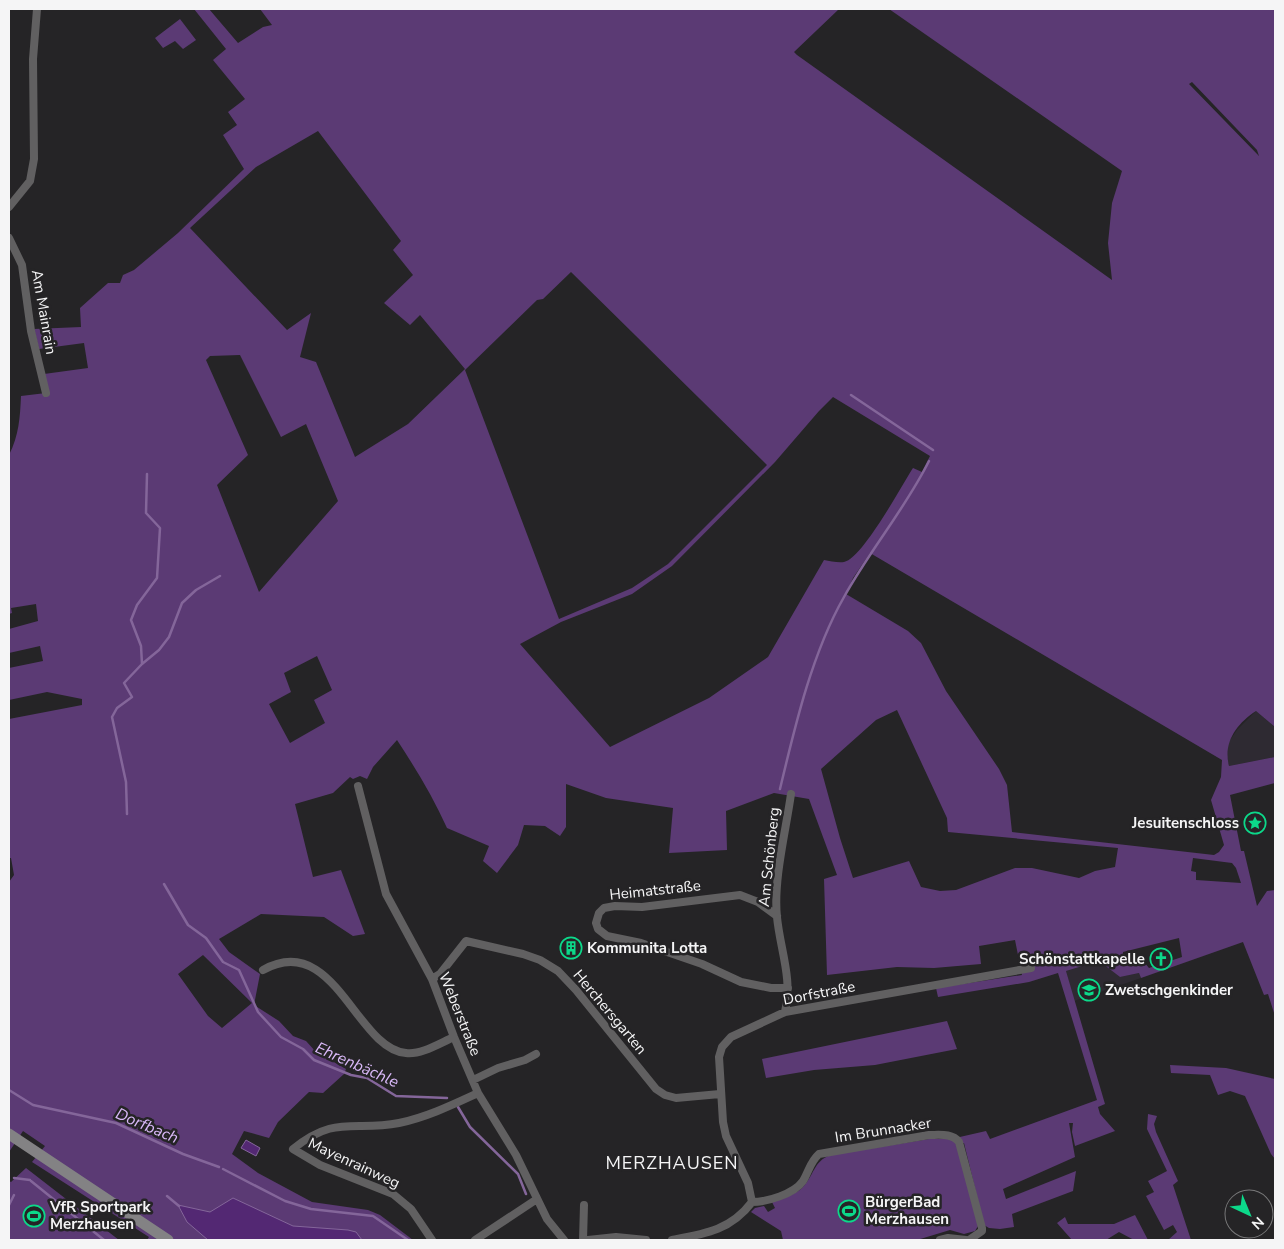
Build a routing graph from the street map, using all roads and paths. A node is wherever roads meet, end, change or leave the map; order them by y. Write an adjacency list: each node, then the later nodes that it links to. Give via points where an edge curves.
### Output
1 (37, 9): 2 (street, via 33,59 34,159 30,181)
2 (10, 202)
3 (9, 238): 4 (street, Am Mainrain, via 22,264 31,331)
4 (46, 394)
5 (358, 786): 10 (street, Weberstraße, via 386,894)
6 (790, 794): 7 (street, Am Schönberg, via 778,883)
7 (777, 916): 11 (street, Am Schönberg); 11 (street, Heimatstraße, via 758,902 740,895 642,907 604,908 596,923 607,936 641,943 702,964 741,982)
8 (1031, 968): 12 (street, Dorfstraße)
9 (263, 970): 13 (street, via 290,961 314,968 395,1050 407,1054)
10 (432, 979): 13 (street, Weberstraße); 17 (street, Herchersgarten, via 440,974 466,941 540,960 558,971 576,990 656,1089 676,1098)
11 (788, 988): 12 (street, Am Schönberg)
12 (785, 1012): 17 (street, Dorfstraße, via 731,1037 722,1047 719,1058)
13 (454, 1037): 15 (street, Weberstraße)
14 (536, 1054): 15 (street)
15 (473, 1080): 16 (street, Weberstraße)
16 (478, 1093): 19 (street, Weberstraße, via 516,1155); 23 (street, Mayenrainweg, via 405,1122 332,1127 293,1149 320,1165 393,1194 411,1209)
17 (720, 1094): 20 (street, Dorfstraße, via 726,1136 742,1168)
18 (9, 1134): 22 (main road)
19 (537, 1199): 24 (street); 25 (street, Weberstraße, via 547,1219)
20 (752, 1202): 29 (street, via 734,1222 721,1229); 31 (street, Im Brunnacker, via 764,1202 797,1187 819,1154 929,1135 946,1135 956,1137 959,1142 982,1228)
21 (584, 1205): 26 (street)
22 (168, 1240)
23 (432, 1240)
24 (474, 1240)
25 (564, 1240)
26 (582, 1240)
27 (588, 1240): 28 (street, via 616,1237)
28 (646, 1240)
29 (672, 1240)
30 (940, 1240): 31 (street)
31 (968, 1240)

